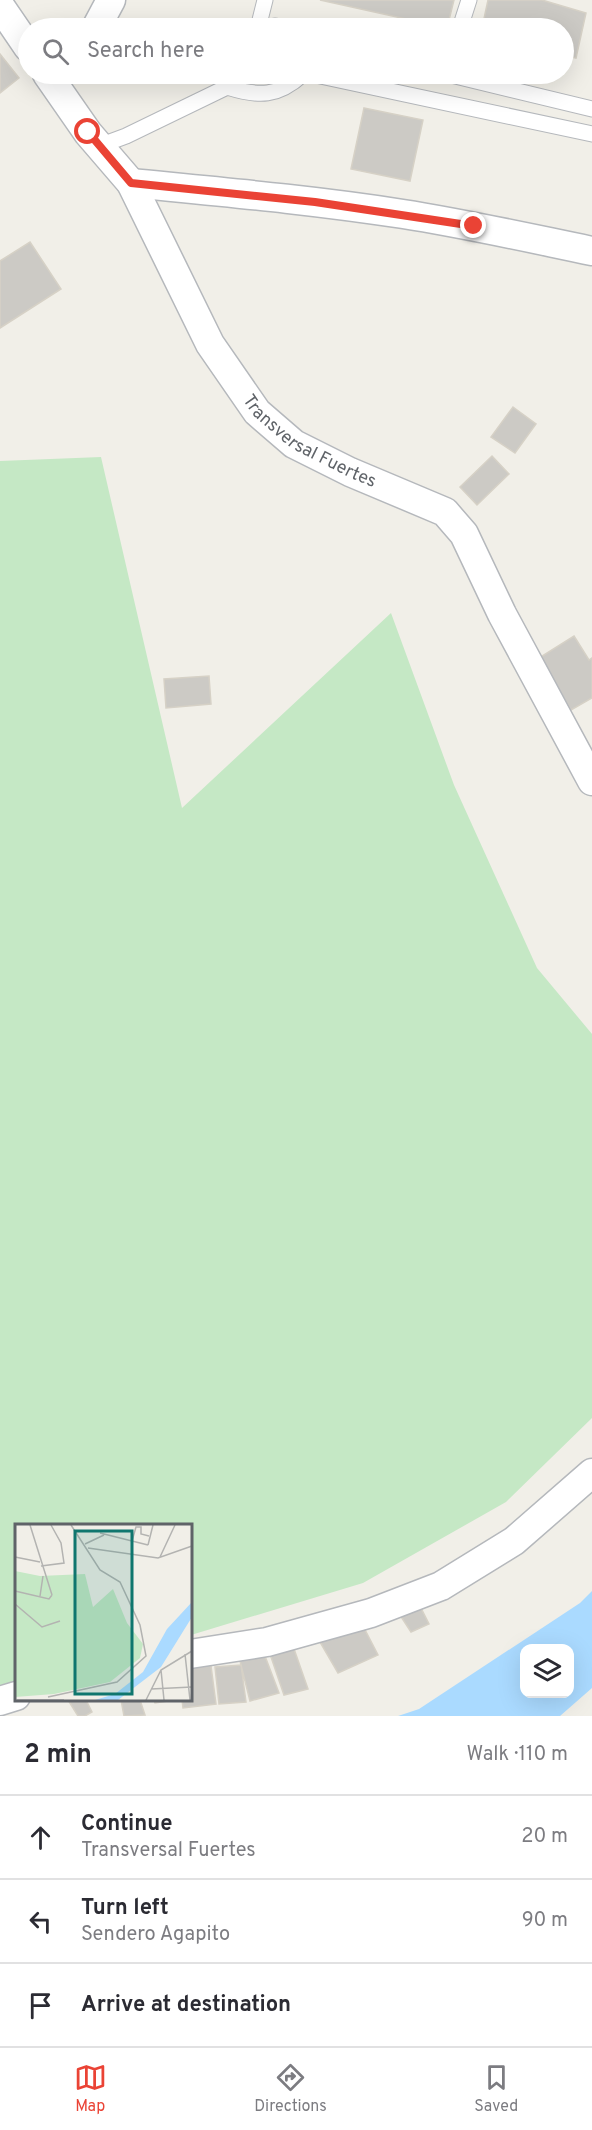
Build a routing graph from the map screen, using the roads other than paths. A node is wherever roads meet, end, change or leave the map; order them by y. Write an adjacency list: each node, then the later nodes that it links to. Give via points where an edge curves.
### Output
1 (111, 0): 5 (street)
2 (265, 0): 6 (lane)
3 (469, 0): 7 (lane)
4 (0, 6): 8 (street)
5 (101, 18)
6 (260, 18)
7 (463, 18)
8 (18, 32)
9 (62, 84): 19 (street, Transversal Fuertes)
10 (220, 84): 19 (lane, via 126,136)
11 (233, 84): 12 (lane, via 249,94 273,93)
12 (292, 84)
13 (361, 84): 16 (lane)
14 (446, 84): 16 (lane)
15 (489, 84): 17 (lane)
16 (442, 100): 18 (lane)
17 (592, 109)
18 (591, 129)
19 (99, 146): 20 (street, Transversal Fuertes)
20 (131, 183): 21 (street, via 404,214); 22 (street, Transversal Fuertes, via 210,344 257,412 294,444 445,513 464,534 506,622)
21 (592, 251)
22 (592, 781)
23 (592, 1473): 24 (street, via 514,1541 441,1586 371,1613 302,1633)
24 (192, 1654)
25 (15, 1696): 26 (street)
26 (0, 1701)

